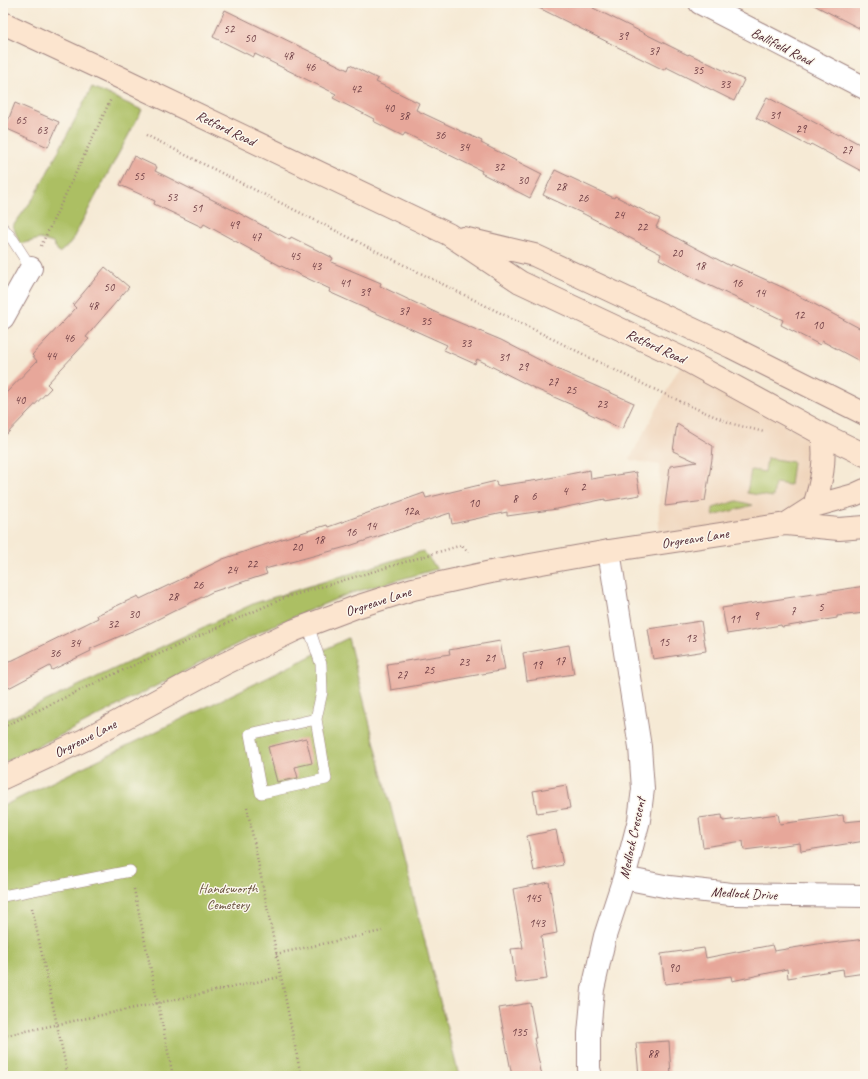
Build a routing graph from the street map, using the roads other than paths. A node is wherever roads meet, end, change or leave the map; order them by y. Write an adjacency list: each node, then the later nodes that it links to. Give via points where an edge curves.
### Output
1 (700, 3): 3 (street, Ballifield Road)
2 (3, 23): 5 (main road, Retford Road)
3 (865, 88)
4 (3, 228): 6 (lane)
5 (448, 234): 8 (main road, Retford Road, via 534,255 731,347); 9 (main road, Retford Road, via 520,282 684,359)
6 (31, 268): 7 (street)
7 (3, 318)
8 (865, 414)
9 (822, 434): 10 (main road, Retford Road); 12 (main road, via 823,469)
10 (865, 455)
11 (865, 490): 12 (main road, Orgreave Lane)
12 (814, 506): 13 (main road, Orgreave Lane)
13 (786, 524): 14 (main road, Orgreave Lane, via 839,529); 15 (main road, Orgreave Lane)
14 (865, 527)
15 (609, 551): 16 (main road, Orgreave Lane, via 491,572 413,590); 20 (street, Medlock Crescent, via 640,747 643,789 639,820)
16 (308, 625): 17 (lane, via 321,664 322,692); 18 (main road, Orgreave Lane, via 224,664 84,740)
17 (316, 719): 17 (lane, via 326,778 261,793 250,734)
18 (3, 778)
19 (130, 871): 21 (lane)
20 (624, 878): 22 (street, Medlock Drive, via 668,887 730,894); 23 (street, Medlock Crescent, via 605,936 594,989 589,1034)
21 (3, 896)
22 (865, 896)
23 (591, 1076)

